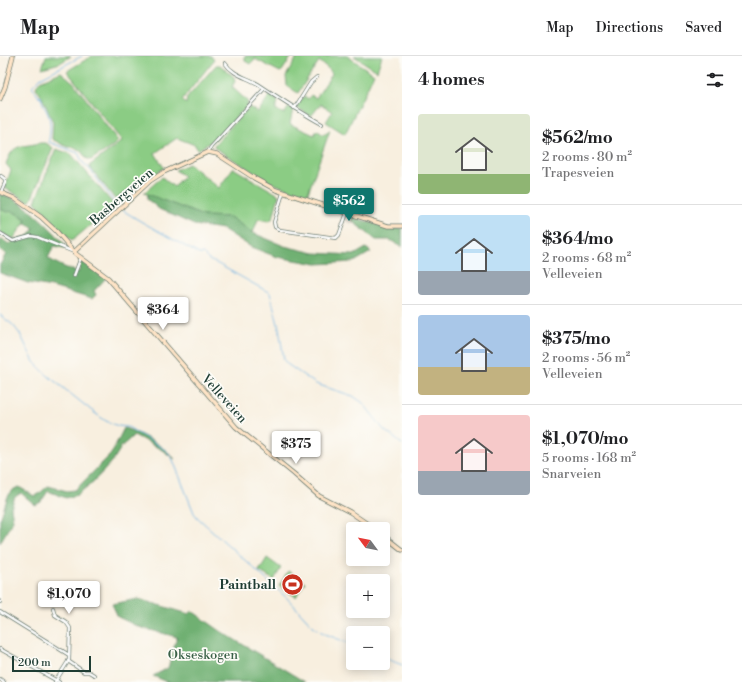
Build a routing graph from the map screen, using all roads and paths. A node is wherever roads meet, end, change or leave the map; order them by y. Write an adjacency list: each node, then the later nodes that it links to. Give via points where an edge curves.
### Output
1 (13, 56): 5 (main road)
2 (225, 63): 4 (street, via 234,73)
3 (317, 76): 6 (street)
4 (264, 89): 6 (street); 8 (street, Basbergveien)
5 (0, 98)
6 (294, 108): 7 (street)
7 (322, 124)
8 (208, 152): 11 (main road, via 217,154); 15 (main road, Basbergveien, via 164,172 150,182)
9 (1, 176): 10 (street, Velleveien, via 5,183)
10 (1, 192): 15 (main road, Velleveien, via 20,201 41,217)
11 (283, 193): 12 (main road); 12 (street, via 274,222 275,227 280,230 336,238)
12 (347, 214): 13 (main road, via 388,226)
13 (402, 226)
14 (0, 233): 15 (street, Velleveien, via 13,241 37,237)
15 (74, 252): 16 (main road, Velleveien)
16 (81, 257): 17 (street); 18 (main road, Velleveien, via 108,278 236,427 318,496)
17 (74, 276)
18 (365, 522)
19 (390, 541): 20 (main road)
20 (402, 550)
21 (53, 608): 24 (street, via 55,615 69,626)
22 (0, 612): 24 (street)
23 (0, 649): 28 (street)
24 (69, 655): 25 (street)
25 (68, 661): 26 (street, via 84,672); 28 (street)
26 (94, 675)
27 (0, 679): 29 (street)
28 (55, 681): 30 (street)
29 (4, 682)
30 (59, 682)

